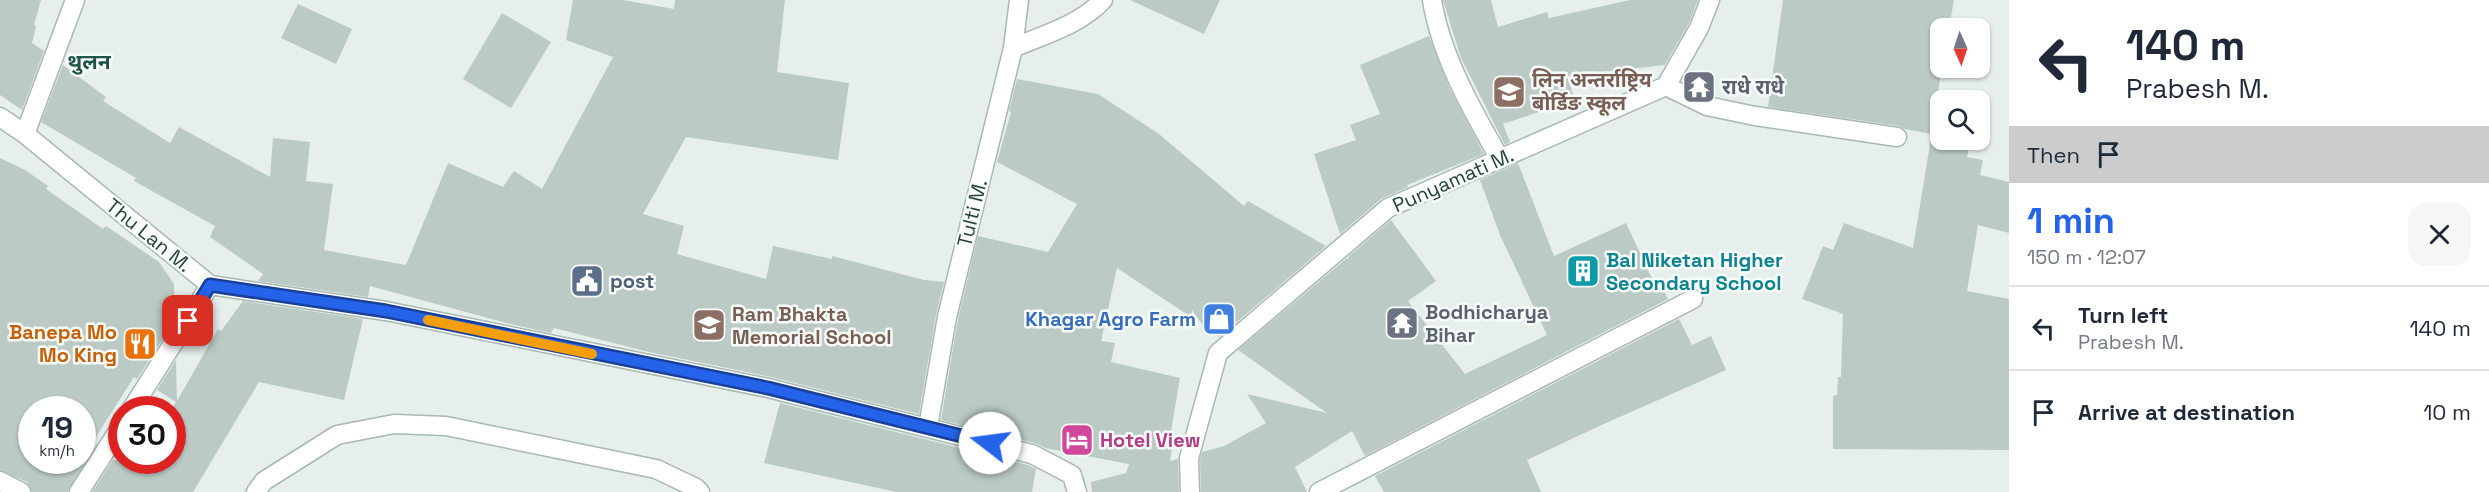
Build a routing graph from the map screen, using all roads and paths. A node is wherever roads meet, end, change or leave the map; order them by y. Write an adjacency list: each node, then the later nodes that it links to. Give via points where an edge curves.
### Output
1 (75, 0): 9 (street)
2 (1019, 0): 6 (street, Tulti M.)
3 (1102, 0): 6 (street, via 1073,22)
4 (1432, 0): 11 (street, via 1436,22 1471,108)
5 (1710, 0): 7 (street, via 1700,28)
6 (1013, 48): 15 (street, Tulti M., via 947,317)
7 (1666, 86): 10 (street, via 1707,106); 11 (street, Punyamati M.)
8 (0, 117): 9 (street, Thu Lan M.)
9 (25, 134): 12 (street, Thu Lan M.)
10 (1896, 137)
11 (1500, 159): 23 (street, Punyamati M., via 1388,208 1218,353 1189,458)
12 (210, 285): 14 (street); 15 (street, Thu Lan M., via 386,311 768,388)
13 (1692, 299): 24 (street)
14 (140, 396)
15 (928, 427): 22 (street, Thu Lan M., via 1032,454 1072,475)
16 (108, 447): 19 (street)
17 (0, 480): 18 (street)
18 (21, 492)
19 (79, 492)
20 (256, 492): 21 (street, via 264,481 337,435 394,424 446,426 656,470)
21 (700, 492)
22 (1077, 492)
23 (1190, 492)
24 (1320, 492)

